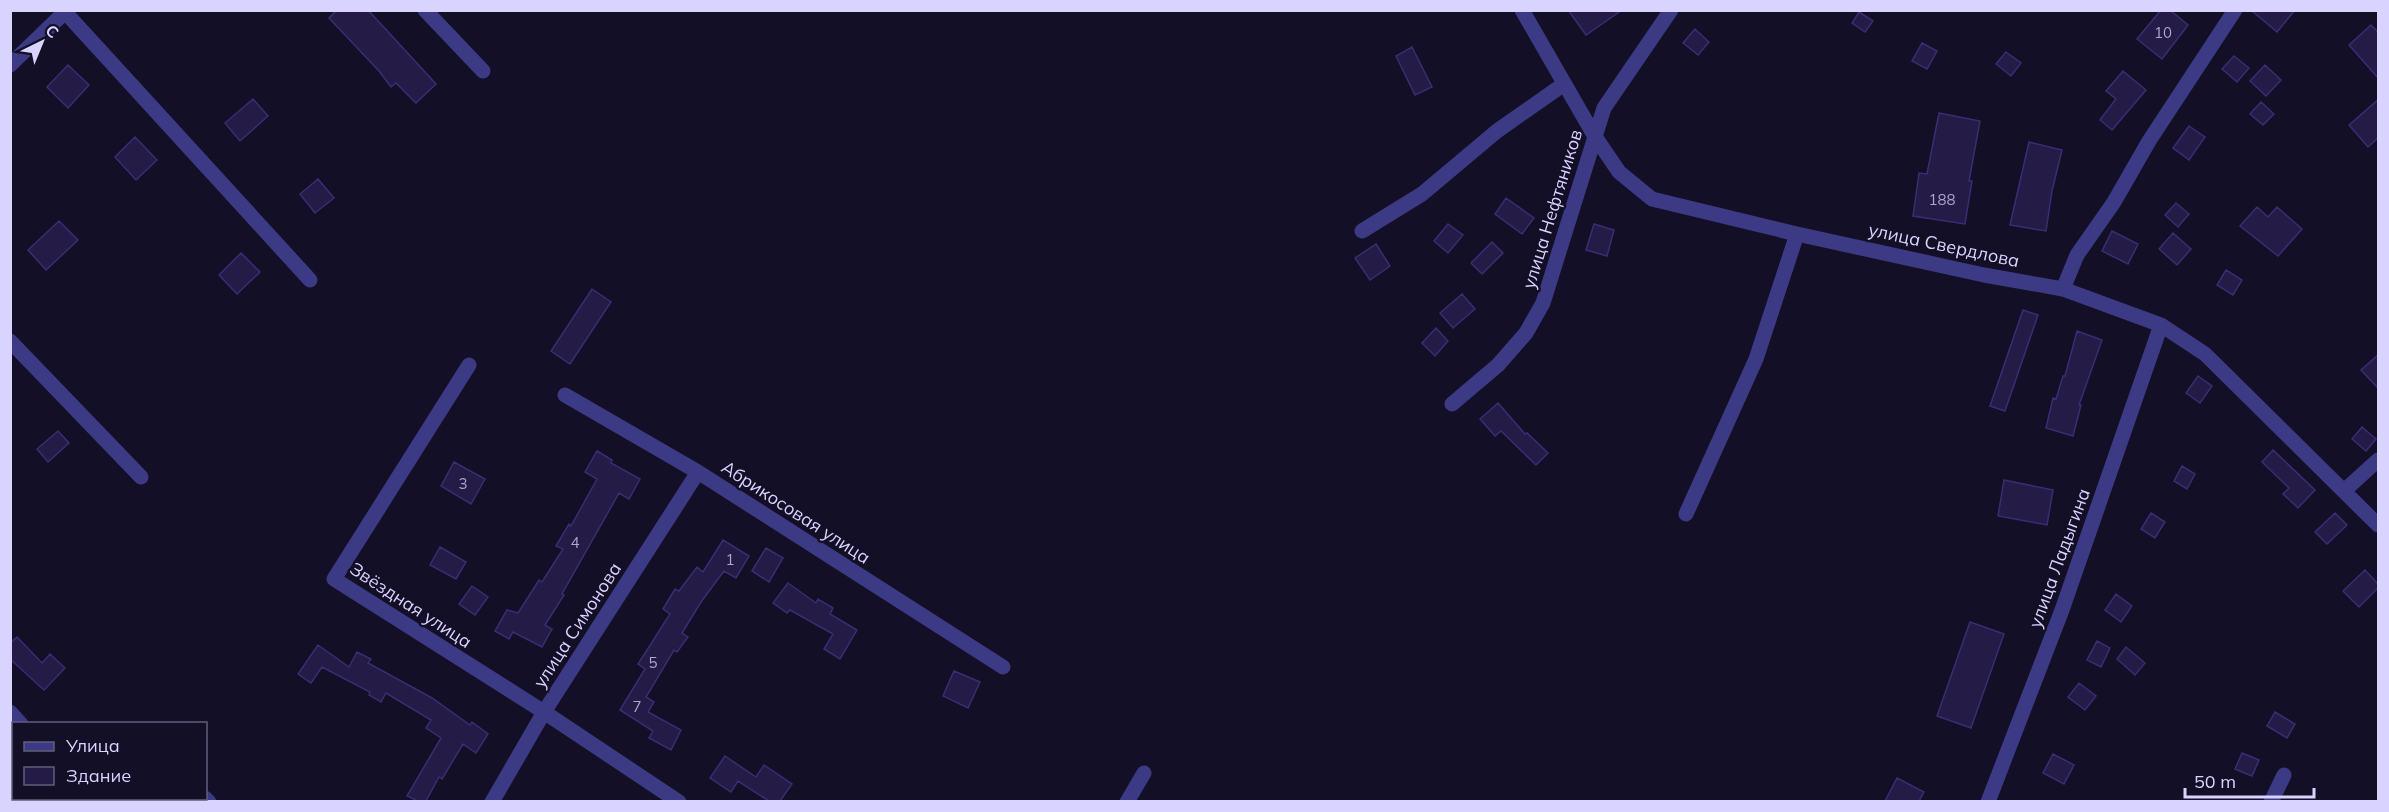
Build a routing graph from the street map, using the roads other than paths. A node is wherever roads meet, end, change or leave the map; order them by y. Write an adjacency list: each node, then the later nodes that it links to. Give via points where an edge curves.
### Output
1 (425, 10): 7 (street)
2 (1522, 10): 8 (street, улица Свердлова)
3 (1671, 10): 9 (street, улица Нефтяников, via 1604,108)
4 (2235, 10): 13 (street, via 2078,255)
5 (66, 11): 6 (street); 12 (street)
6 (10, 65)
7 (483, 71)
8 (1564, 84): 9 (street, улица Свердлова); 10 (street, via 1497,131 1422,194)
9 (1594, 135): 11 (street, улица Свердлова, via 1618,172 1652,199); 18 (street, улица Нефтяников, via 1544,303 1526,333 1498,365)
10 (1362, 231)
11 (1797, 234): 13 (street, улица Свердлова); 23 (street, via 1756,360)
12 (310, 280)
13 (2063, 289): 14 (street, улица Свердлова)
14 (2161, 325): 22 (street, улица Свердлова, via 2205,354); 32 (street, улица Ладыгина, via 2066,598)
15 (10, 341): 21 (street)
16 (469, 365): 26 (street, Звёздная улица, via 334,579)
17 (565, 394): 20 (street, Абрикосовая улица)
18 (1452, 404)
19 (2379, 460): 22 (street)
20 (698, 472): 25 (street, Абрикосовая улица); 26 (street, улица Симонова)
21 (141, 477)
22 (2345, 490): 24 (street, улица Свердлова)
23 (1686, 514)
24 (2379, 525)
25 (1003, 667)
26 (544, 712): 29 (street, улица Симонова); 30 (street, Звёздная улица)
27 (1144, 773): 31 (street)
28 (2284, 775): 33 (street)
29 (492, 801)
30 (679, 801)
31 (1127, 801)
32 (1988, 801)
33 (2271, 801)

